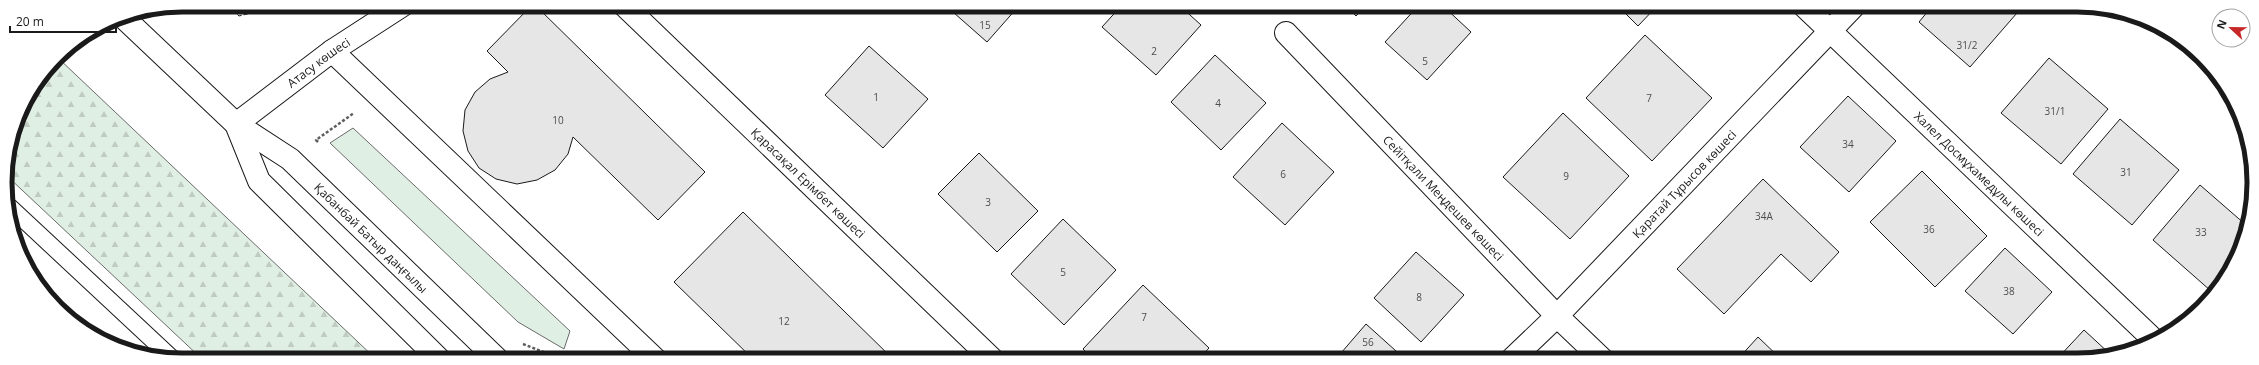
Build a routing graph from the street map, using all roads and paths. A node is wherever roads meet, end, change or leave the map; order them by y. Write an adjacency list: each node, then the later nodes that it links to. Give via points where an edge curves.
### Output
1 (392, 12): 8 (street, Атасу көшесі)
2 (631, 12): 19 (street, Қарасақал Ерімбет көшесі)
3 (1811, 12): 6 (street, Халел Досмұхамедұлы көшесі)
4 (1849, 12): 6 (street, Қаратай Тұрысов көшесі)
5 (127, 21): 10 (street, Қабанбай Батыр даңғылы)
6 (1831, 31): 13 (street, Қаратай Тұрысов көшесі); 14 (street, Халел Досмұхамедұлы көшесі)
7 (1286, 33): 13 (street, Сейітқали Меңдешев көшесі)
8 (332, 51): 10 (street, Атасу көшесі); 18 (street)
9 (356, 112): 11 (path)
10 (236, 124): 16 (street, Қабанбай Батыр даңғылы, via 259,181); 17 (street, Қабанбай Батыр даңғылы, via 290,159)
11 (316, 140)
12 (14, 211): 15 (lane)
13 (1557, 316): 20 (street, Қаратай Тұрысов көшесі); 21 (street, Сейітқали Меңдешев көшесі)
14 (2150, 336)
15 (166, 353)
16 (433, 353)
17 (491, 353)
18 (649, 353)
19 (986, 353)
20 (1518, 353)
21 (1596, 353)

